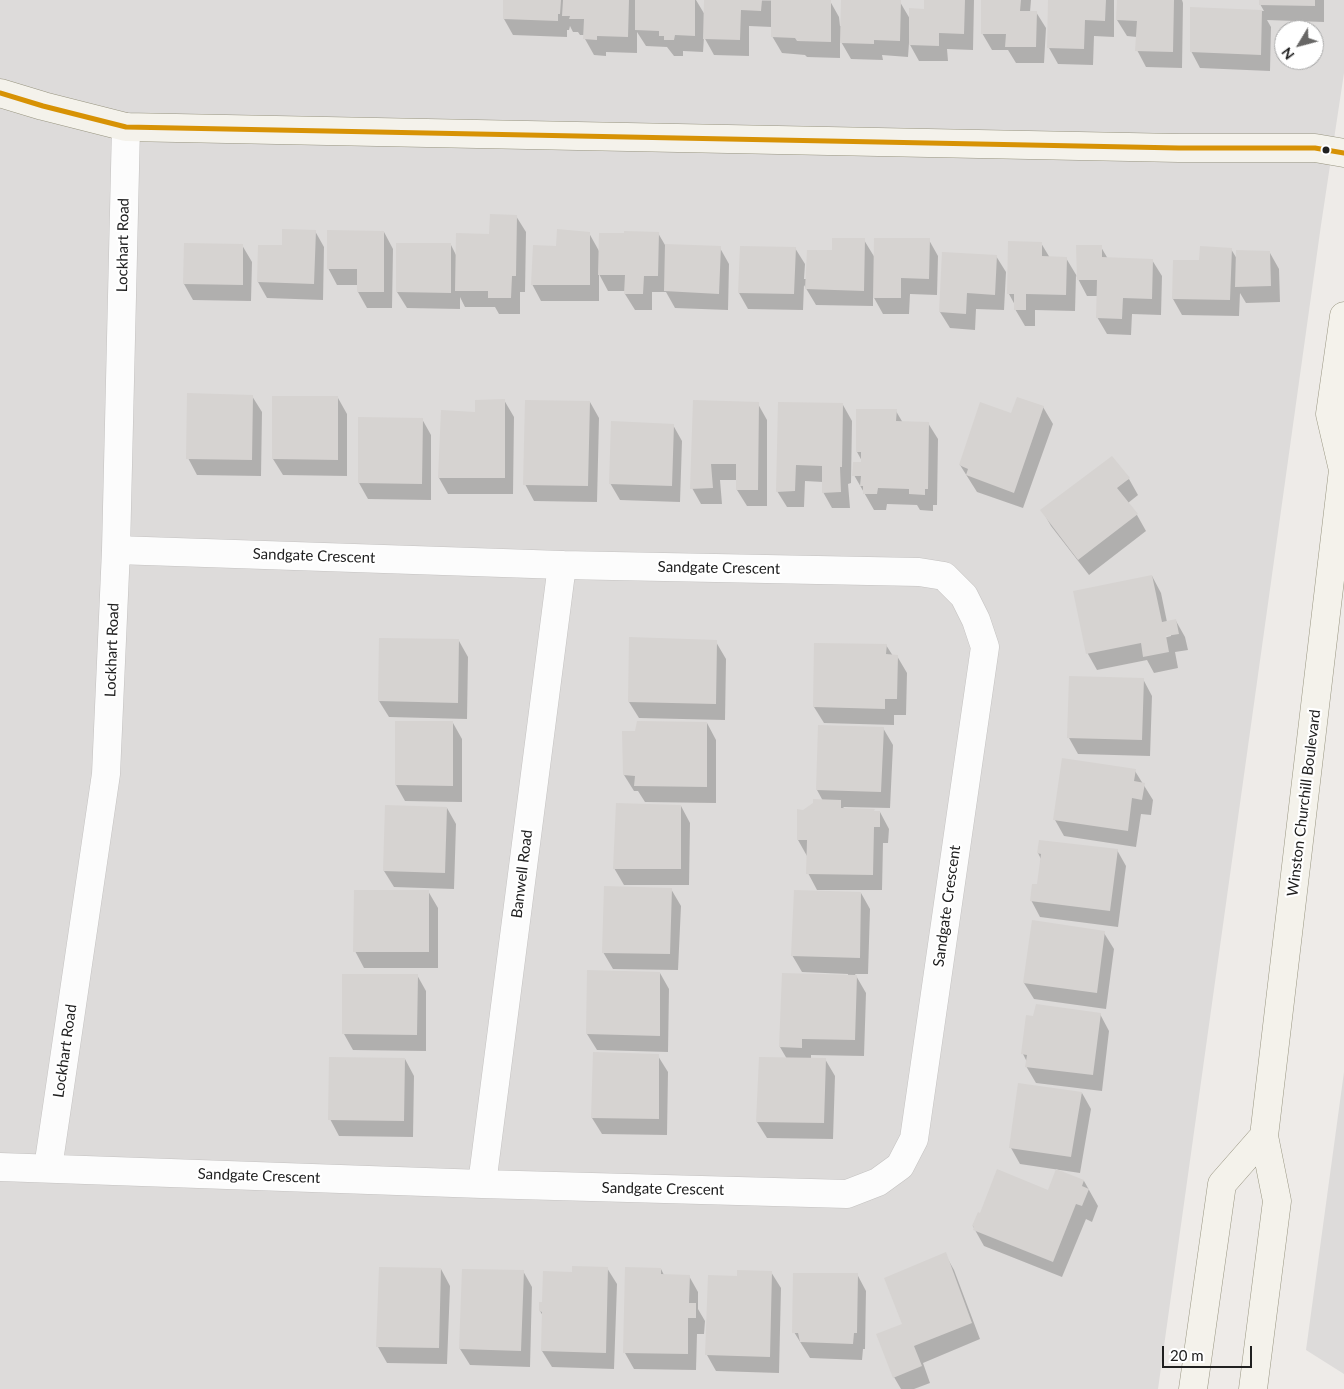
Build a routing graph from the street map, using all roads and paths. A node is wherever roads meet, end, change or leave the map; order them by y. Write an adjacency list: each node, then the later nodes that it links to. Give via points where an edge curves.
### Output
1 (0, 93): 2 (main road)
2 (126, 127): 3 (main road, via 1169,148 1315,148); 6 (street, Lockhart Road)
3 (1344, 153)
4 (1344, 316): 5 (main road, Winston Churchill Boulevard, via 1330,414)
5 (1344, 469): 8 (main road, Winston Churchill Boulevard)
6 (116, 550): 7 (street, Sandgate Crescent); 10 (street, Lockhart Road, via 106,774)
7 (562, 565): 11 (street, Banwell Road); 11 (street, Sandgate Crescent, via 919,572 944,576 964,596 985,648 914,1139 900,1166 878,1182 847,1194)
8 (1264, 1136): 12 (main road, via 1222,1184); 13 (main road, Winston Churchill Boulevard, via 1277,1202)
9 (0, 1167): 10 (street, Sandgate Crescent)
10 (48, 1168): 11 (street, Sandgate Crescent)
11 (482, 1184)
12 (1193, 1389)
13 (1253, 1389)

